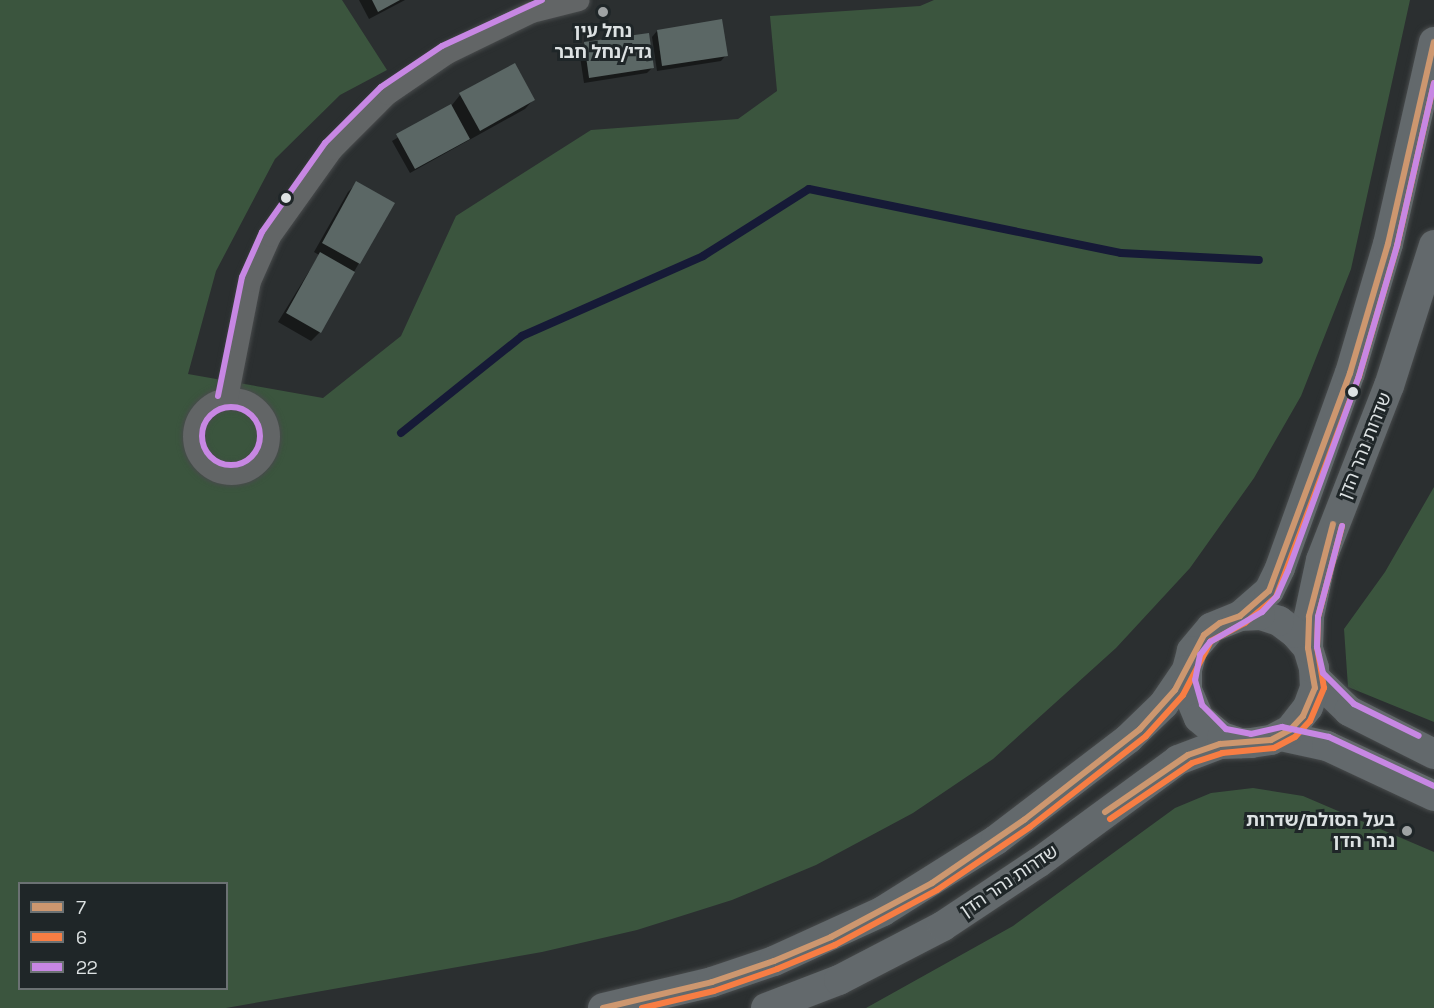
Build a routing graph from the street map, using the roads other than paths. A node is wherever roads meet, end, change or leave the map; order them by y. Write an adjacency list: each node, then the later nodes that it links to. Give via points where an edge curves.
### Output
1 (579, 0): 4 (street, via 531,12 447,53 387,94 332,149 270,236 250,281)
2 (1434, 42): 5 (main road, via 1388,244 1350,373 1280,568 1269,591)
3 (1434, 245): 6 (main road, שדרות נהר הדן, via 1389,386 1321,560)
4 (227, 398)
5 (1240, 616): 6 (main road, via 1260,615 1279,621); 7 (main road, via 1220,622 1204,635 1192,651)
6 (1308, 648): 8 (main road, שדרות נהר הדן)
7 (1187, 670): 10 (main road, שדרות נהר הדן, via 1187,690 1199,718 1213,732); 13 (main road, via 1164,704 1128,739 996,840 884,911 764,964 712,982)
8 (1315, 678): 9 (main road, שדרות נהר הדן, via 1304,716); 11 (main road, via 1349,711)
9 (1281, 736): 10 (main road, שדרות נהר הדן); 12 (main road, via 1327,746)
10 (1241, 743): 14 (main road, שדרות נהר הדן, via 1209,747 1178,760 1038,863 943,926 839,980)
11 (1434, 754)
12 (1434, 796)
13 (603, 1008)
14 (766, 1008)

